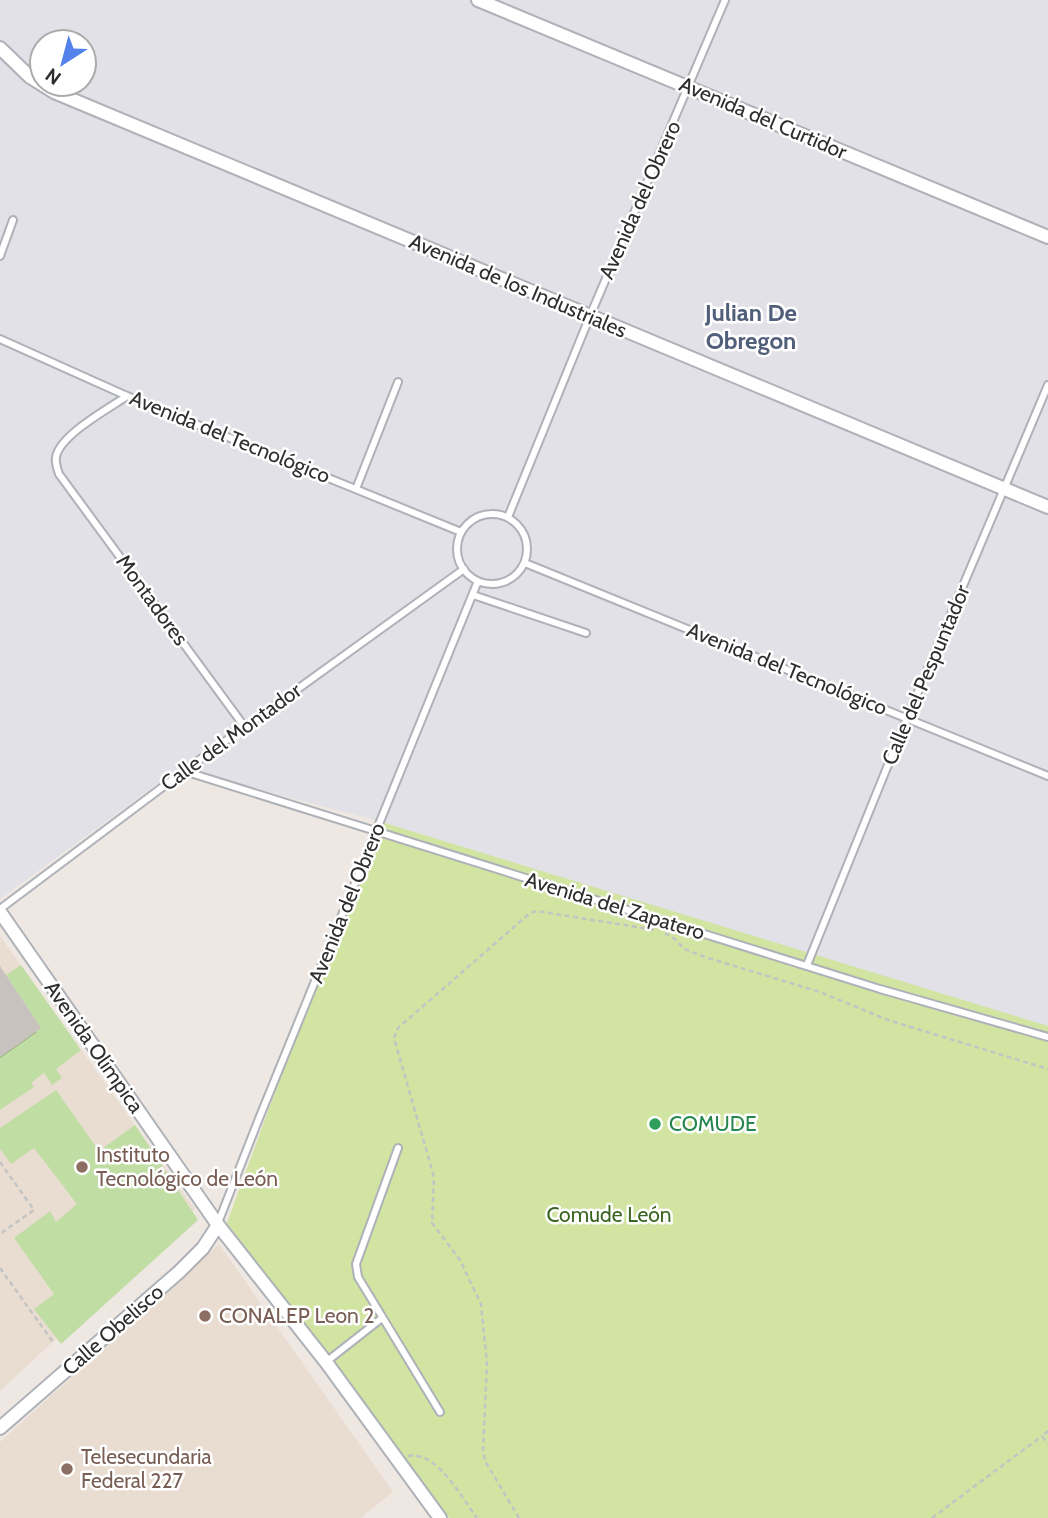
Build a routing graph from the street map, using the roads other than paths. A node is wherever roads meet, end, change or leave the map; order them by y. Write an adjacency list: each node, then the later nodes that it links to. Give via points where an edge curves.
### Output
1 (478, 0): 4 (street, Avenida del Curtidor)
2 (725, 0): 4 (lane, Avenida del Obrero)
3 (0, 48): 8 (street, Avenida de los Industriales, via 30,78 54,92)
4 (690, 87): 6 (street, Avenida del Curtidor); 8 (lane, Avenida del Obrero)
5 (13, 220): 7 (lane)
6 (1048, 237)
7 (0, 256)
8 (590, 316): 13 (street, Avenida de los Industriales); 16 (lane, Avenida del Obrero)
9 (0, 339): 12 (lane, Avenida del Tecnológico)
10 (398, 383): 14 (lane)
11 (1048, 385): 13 (lane, Calle del Pespuntador)
12 (127, 396): 14 (lane, Avenida del Tecnológico); 24 (lane, Montadores, via 61,446 56,463 59,474)
13 (1004, 487): 15 (street, Avenida de los Industriales); 23 (lane, Calle del Pespuntador)
14 (356, 489): 17 (lane, Avenida del Tecnológico)
15 (1048, 507)
16 (508, 517): 17 (lane, via 487,514); 18 (lane, via 527,542)
17 (461, 531): 19 (lane, via 458,557)
18 (525, 563): 20 (lane, via 500,583); 23 (lane, Avenida del Tecnológico)
19 (464, 569): 20 (lane); 24 (lane, Calle del Montador)
20 (478, 581): 21 (lane, Avenida del Obrero)
21 (472, 595): 22 (lane); 27 (lane, Avenida del Obrero)
22 (586, 633)
23 (908, 718): 26 (lane, Avenida del Tecnológico); 29 (lane, Calle del Pespuntador)
24 (244, 726): 25 (lane, Calle del Montador)
25 (184, 771): 27 (lane, Avenida del Zapatero); 28 (lane, Calle del Montador)
26 (1048, 776)
27 (376, 831): 29 (lane, Avenida del Zapatero); 32 (lane, Avenida del Obrero)
28 (0, 910): 32 (street, Avenida Olímpica)
29 (807, 965): 30 (lane, Avenida del Zapatero)
30 (1048, 1037)
31 (397, 1148): 33 (lane, via 356,1264 363,1289)
32 (218, 1225): 34 (street, Avenida Olímpica); 36 (street, Calle Obelisco, via 204,1248 180,1272)
33 (382, 1318): 34 (lane); 35 (lane)
34 (326, 1362): 37 (street, Avenida Olímpica)
35 (440, 1412)
36 (0, 1428)
37 (440, 1518)

